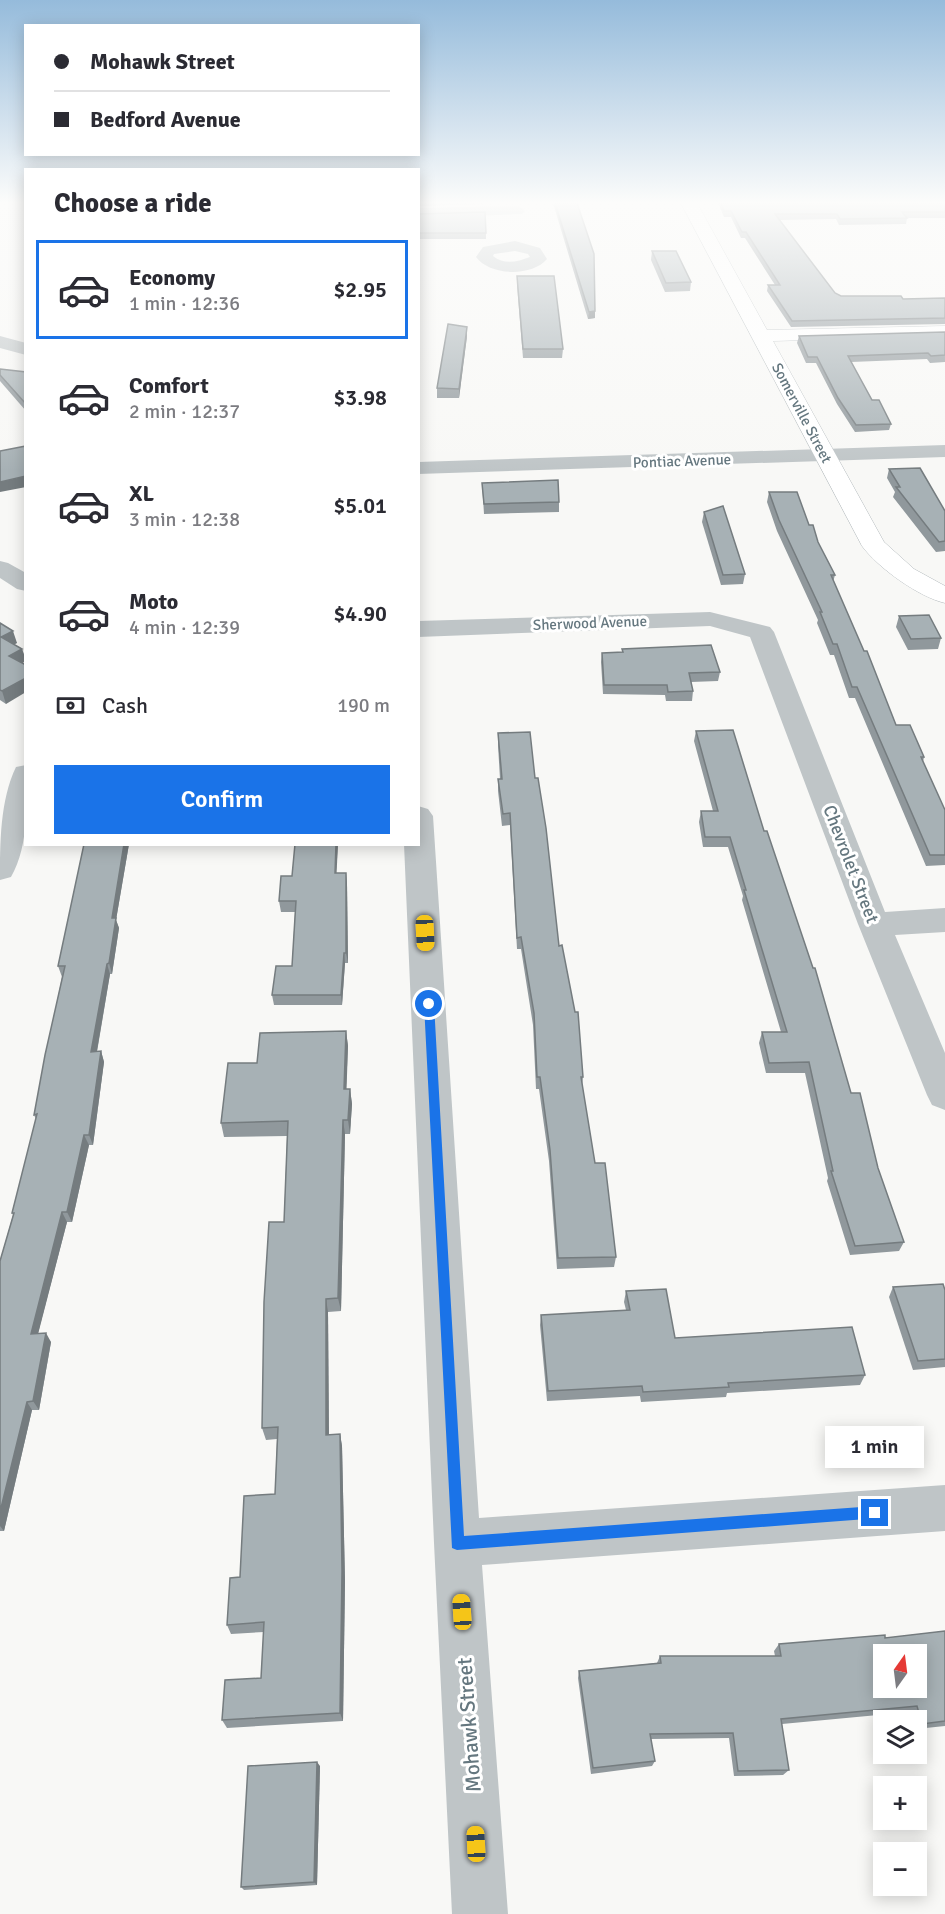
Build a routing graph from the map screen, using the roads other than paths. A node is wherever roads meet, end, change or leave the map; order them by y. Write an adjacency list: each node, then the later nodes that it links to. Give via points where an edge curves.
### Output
1 (737, 292): 3 (street, Somerville Street)
2 (945, 331): 3 (street)
3 (760, 336): 7 (street, Somerville Street)
4 (0, 342): 5 (street, via 14,344)
5 (21, 357)
6 (945, 451): 7 (street, Pontiac Avenue)
7 (825, 456): 8 (street, Pontiac Avenue); 11 (street, Somerville Street, via 874,546 906,574)
8 (420, 468)
9 (0, 568): 10 (street)
10 (24, 583)
11 (945, 596)
12 (420, 629): 13 (street, Sherwood Avenue, via 710,619)
13 (761, 632): 18 (street, Chevrolet Street)
14 (24, 781): 16 (street)
15 (420, 846): 21 (street, Mohawk Street)
16 (0, 869)
17 (945, 920): 18 (street)
18 (874, 924): 19 (street, Chevrolet Street)
19 (945, 1095)
20 (945, 1508): 21 (street)
21 (457, 1543): 22 (street, Mohawk Street)
22 (480, 1914)

